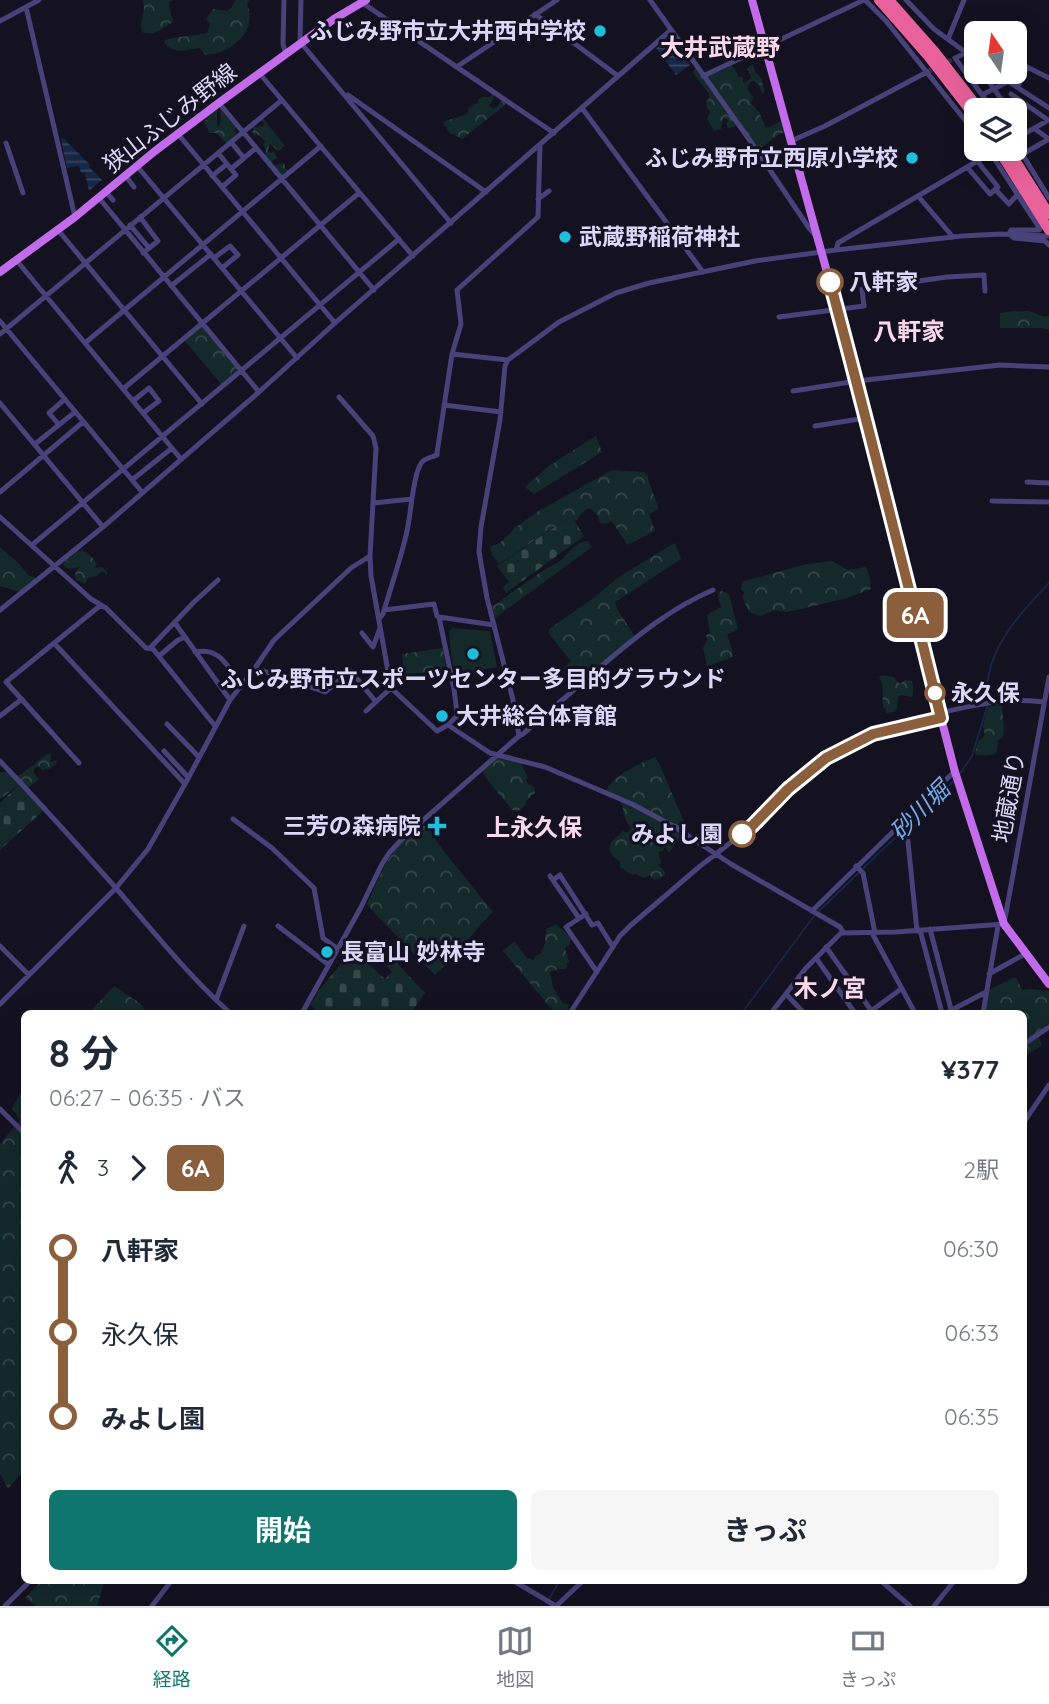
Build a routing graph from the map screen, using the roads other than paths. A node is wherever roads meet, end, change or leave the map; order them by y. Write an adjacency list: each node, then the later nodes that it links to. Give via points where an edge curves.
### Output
1 (39, 0): 13 (street)
2 (284, 0): 21 (street)
3 (301, 0): 18 (street)
4 (556, 0): 14 (street)
5 (650, 0): 16 (street)
6 (752, 0): 19 (main road)
7 (865, 0): 19 (street); 26 (street)
8 (879, 0): 43 (highway)
9 (889, 0): 38 (highway)
10 (906, 0): 17 (street)
11 (964, 0): 17 (street)
12 (364, 1): 18 (main road, 狭山ふじみ野線); 23 (street)
13 (27, 4): 15 (street); 92 (street)
14 (535, 14): 23 (street); 28 (street)
15 (0, 21)
16 (671, 30): 28 (street); 29 (street)
17 (948, 39): 20 (street)
18 (301, 43): 21 (main road, 狭山ふじみ野線); 35 (street)
19 (765, 48): 29 (street); 54 (main road)
20 (964, 51)
21 (286, 54): 27 (main road, 狭山ふじみ野線)
22 (964, 54): 25 (street, via 955,58)
23 (458, 66): 51 (street)
24 (1027, 67): 30 (street)
25 (964, 70)
26 (927, 72): 47 (street); 54 (street)
27 (260, 74): 42 (street); 44 (main road, 狭山ふじみ野線)
28 (618, 76): 45 (street)
29 (703, 76): 101 (street)
30 (1049, 78)
31 (974, 84): 37 (street)
32 (990, 84): 34 (street)
33 (1013, 84): 34 (street); 36 (street); 46 (street)
34 (994, 89): 37 (street); 40 (street)
35 (341, 90): 80 (street); 94 (street)
36 (1011, 94): 41 (street); 48 (street)
37 (982, 95): 39 (street)
38 (971, 98)
39 (984, 98)
40 (1001, 98)
41 (1006, 98)
42 (282, 100): 50 (street); 58 (street)
43 (964, 102)
44 (219, 103): 50 (street); 53 (main road, 狭山ふじみ野線)
45 (582, 108): 51 (street); 116 (street)
46 (1049, 108)
47 (964, 119)
48 (1049, 120): 49 (street)
49 (1035, 129): 52 (street); 60 (street, via 1049,139)
50 (243, 132): 55 (street); 59 (street)
51 (554, 133): 57 (street)
52 (1027, 133)
53 (177, 134): 68 (street); 69 (main road, 狭山ふじみ野線)
54 (791, 141): 101 (main road)
55 (231, 142): 61 (street); 62 (street)
56 (6, 143): 81 (street)
57 (540, 145): 80 (street); 88 (street)
58 (321, 146): 74 (street); 82 (street)
59 (256, 148): 62 (street); 74 (street)
60 (1027, 152)
61 (218, 153): 68 (street); 70 (street)
62 (244, 158): 70 (street)
63 (1027, 160): 77 (street)
64 (998, 161): 83 (street)
65 (999, 161): 99 (highway)
66 (1016, 161): 91 (highway)
67 (978, 162): 71 (street); 78 (street, via 998,187)
68 (203, 165): 73 (street); 86 (street)
69 (137, 166): 72 (main road, 狭山ふじみ野線); 86 (street)
70 (229, 167): 73 (street); 76 (street, via 236,175)
71 (967, 167): 78 (street, via 990,194); 85 (street)
72 (125, 175): 75 (street); 84 (main road, 狭山ふじみ野線)
73 (212, 176): 76 (street)
74 (281, 179): 90 (street); 96 (street)
75 (134, 187)
76 (222, 187): 90 (street)
77 (1046, 187): 87 (street)
78 (995, 190): 83 (street, via 1009,204)
79 (549, 191): 88 (street)
80 (486, 192): 94 (street)
81 (23, 193)
82 (359, 193): 96 (street); 103 (street)
83 (1018, 194): 100 (street, via 1040,230 1011,230)
84 (102, 195): 89 (street); 92 (main road, 狭山ふじみ野線); 98 (street)
85 (918, 196): 102 (street); 107 (street, via 838,243)
86 (164, 197): 93 (street); 104 (street)
87 (1049, 198)
88 (538, 199): 135 (street, via 537,218 457,289 461,324)
89 (113, 200)
90 (242, 211): 104 (street); 111 (street)
91 (1049, 214)
92 (75, 217): 97 (main road, 狭山ふじみ野線)
93 (139, 217): 95 (street); 106 (street, via 159,241)
94 (451, 223): 110 (street)
95 (130, 225): 98 (street); 106 (street)
96 (320, 226): 111 (street); 117 (street)
97 (58, 230): 112 (main road, 狭山ふじみ野線); 113 (street)
98 (124, 230): 106 (street); 113 (street)
99 (1048, 233): 100 (street)
100 (1009, 234): 102 (street); 105 (street)
101 (818, 237): 108 (main road)
102 (953, 237): 107 (street)
103 (399, 239): 110 (street); 117 (street)
104 (203, 244): 109 (street); 118 (street)
105 (1049, 245)
106 (146, 250): 118 (street)
107 (836, 250): 108 (street)
108 (822, 252): 116 (street); 126 (main road)
109 (213, 256): 114 (street); 114 (street, via 230,246 238,255); 119 (street)
110 (413, 256): 120 (street)
111 (281, 258): 121 (street); 124 (street)
112 (17, 261): 115 (main road, 狭山ふじみ野線); 123 (street)
113 (85, 262): 123 (street); 125 (street)
114 (222, 268): 121 (street)
115 (0, 272)
116 (703, 272): 138 (street, via 616,293 559,322)
117 (359, 273): 120 (street); 124 (street)
118 (163, 277): 119 (street); 125 (street)
119 (171, 286): 130 (street)
120 (374, 290): 129 (street)
121 (242, 291): 130 (street); 133 (street)
122 (985, 291): 126 (street, via 984,275 947,277 862,289 864,306)
123 (45, 296): 131 (street); 134 (street)
124 (320, 305): 129 (street); 133 (street)
125 (124, 309): 134 (street); 136 (street)
126 (837, 309): 127 (street); 141 (main road)
127 (779, 317)
128 (0, 321): 131 (street)
129 (335, 323): 137 (street)
130 (202, 324): 136 (street); 140 (street)
131 (6, 328): 132 (street); 146 (street)
132 (0, 334)
133 (280, 338): 137 (street); 140 (street)
134 (85, 342): 142 (street)
135 (452, 354): 138 (street); 150 (street)
136 (163, 357): 142 (street); 149 (street)
137 (297, 358): 144 (street)
138 (508, 360): 153 (street)
139 (1049, 368): 141 (street, via 1000,365)
140 (241, 370): 144 (street); 149 (street)
141 (857, 381): 143 (street); 155 (main road)
142 (123, 389): 147 (street)
143 (793, 391)
144 (259, 392): 163 (street)
145 (339, 397): 174 (street, via 375,442)
146 (65, 399): 152 (street); 157 (street, via 49,413)
147 (133, 401): 154 (street); 154 (street, via 149,388 159,401)
148 (0, 403): 151 (street)
149 (202, 404): 159 (street)
150 (444, 405): 153 (street); 170 (street, via 437,455 422,462)
151 (2, 411): 160 (street)
152 (75, 412): 156 (street); 157 (street)
153 (501, 412): 188 (street, via 479,545)
154 (143, 413): 159 (street)
155 (866, 418): 158 (street); 206 (main road)
156 (83, 422): 162 (street); 164 (street)
157 (59, 425): 160 (street)
158 (815, 426)
159 (162, 436): 161 (street); 164 (street)
160 (35, 444): 162 (street)
161 (172, 448): 163 (street); 165 (street)
162 (44, 455): 168 (street); 172 (street)
163 (181, 459): 169 (street)
164 (123, 469): 165 (street); 172 (street)
165 (132, 480): 169 (street)
166 (1027, 482): 167 (street)
167 (1049, 483)
168 (0, 492)
169 (142, 492): 176 (street)
170 (412, 499): 174 (street); 184 (street, via 401,557)
171 (992, 501): 173 (street)
172 (83, 502): 176 (street); 177 (street)
173 (1049, 502)
174 (373, 503): 178 (street)
175 (0, 517): 177 (street)
176 (103, 527): 179 (street)
177 (32, 545): 179 (street)
178 (370, 555): 186 (street); 196 (street, via 281,632)
179 (55, 565): 182 (street); 183 (street)
180 (218, 580): 187 (street)
181 (713, 590): 210 (street, via 656,623)
182 (101, 605): 192 (street); 193 (street)
183 (0, 610)
184 (384, 610): 185 (street, via 434,604); 186 (street)
185 (439, 617): 188 (street); 208 (street, via 457,713)
186 (379, 619): 189 (street)
187 (175, 623): 191 (street); 193 (street)
188 (494, 625): 210 (street)
189 (381, 626): 190 (street, via 373,647); 199 (street)
190 (362, 633)
191 (185, 637): 194 (street); 195 (street)
192 (54, 643): 200 (street, via 6,682); 218 (street)
193 (150, 648): 195 (street)
194 (195, 652): 198 (street, via 216,654); 201 (street)
195 (159, 656): 209 (street)
196 (255, 668): 198 (street); 202 (street, via 325,692 351,671)
197 (1049, 677): 203 (street, 地蔵通り)
198 (241, 684): 201 (street)
199 (391, 688): 202 (street); 208 (street, via 437,732)
200 (22, 699): 205 (street); 215 (street)
201 (230, 700): 209 (street)
202 (376, 702): 204 (street)
203 (1044, 702): 206 (street, via 992,703); 227 (street, 地蔵通り)
204 (366, 711)
205 (0, 716)
206 (940, 716): 216 (main road); 221 (street, via 873,734 826,758)
207 (167, 724): 213 (street)
208 (448, 725): 212 (street)
209 (215, 726): 213 (street)
210 (519, 736): 212 (street)
211 (164, 751): 217 (street)
212 (498, 756): 221 (street, via 545,767 604,791 673,826); 237 (street, via 396,844)
213 (199, 757): 217 (street)
214 (0, 761): 223 (street)
215 (79, 763)
216 (956, 774): 220 (street); 227 (main road)
217 (188, 777): 218 (street)
218 (185, 784): 223 (street, via 148,849)
219 (233, 819): 237 (street, via 314,888 323,938)
220 (900, 824): 222 (street); 231 (street, via 906,830)
221 (715, 855): 224 (street); 235 (street, via 631,925)
222 (859, 869): 224 (street); 233 (street)
223 (116, 888): 245 (street); 250 (street)
224 (813, 911): 232 (street)
225 (586, 914): 226 (street); 226 (street, via 560,875 551,878); 235 (street, via 592,925 598,923)
226 (579, 918): 242 (street, via 566,927)
227 (1001, 925): 230 (street); 238 (main road); 244 (street, 地蔵通り)
228 (244, 926): 250 (street)
229 (278, 926): 240 (street)
230 (930, 929): 231 (street); 241 (street)
231 (919, 931): 233 (street); 243 (street)
232 (843, 932): 233 (street); 236 (street)
233 (874, 933): 247 (street)
234 (0, 946): 245 (street)
235 (613, 947): 242 (street)
236 (826, 947): 239 (street); 258 (street)
237 (338, 949): 240 (street)
238 (1025, 954): 244 (street); 246 (main road)
239 (816, 958): 249 (street); 257 (street)
240 (329, 965): 253 (street)
241 (940, 970): 243 (street); 262 (street)
242 (597, 972): 254 (street)
243 (931, 972): 261 (street)
244 (989, 974): 248 (street, 地蔵通り)
245 (29, 975): 251 (street)
246 (1049, 984)
247 (901, 989): 259 (street); 260 (street)
248 (986, 992): 263 (street); 264 (street, 地蔵通り)
249 (786, 994): 255 (street); 256 (street)
250 (216, 1000): 252 (street)
251 (0, 1004)
252 (227, 1010)
253 (304, 1010)
254 (572, 1010)
255 (773, 1010)
256 (801, 1010)
257 (853, 1010)
258 (871, 1010)
259 (875, 1010)
260 (913, 1010)
261 (946, 1010)
262 (947, 1010)
263 (953, 1010)
264 (983, 1010)
265 (1049, 1027): 266 (street)
266 (1027, 1042)
267 (1049, 1085): 269 (street)
268 (0, 1109): 270 (street)
269 (1027, 1118)
270 (21, 1130)
271 (27, 1584): 277 (street)
272 (169, 1584): 278 (street)
273 (519, 1584): 279 (street)
274 (580, 1584): 279 (street)
275 (885, 1584): 280 (street)
276 (952, 1584): 281 (street)
277 (5, 1606)
278 (152, 1606)
279 (556, 1606)
280 (910, 1606)
281 (934, 1606)

